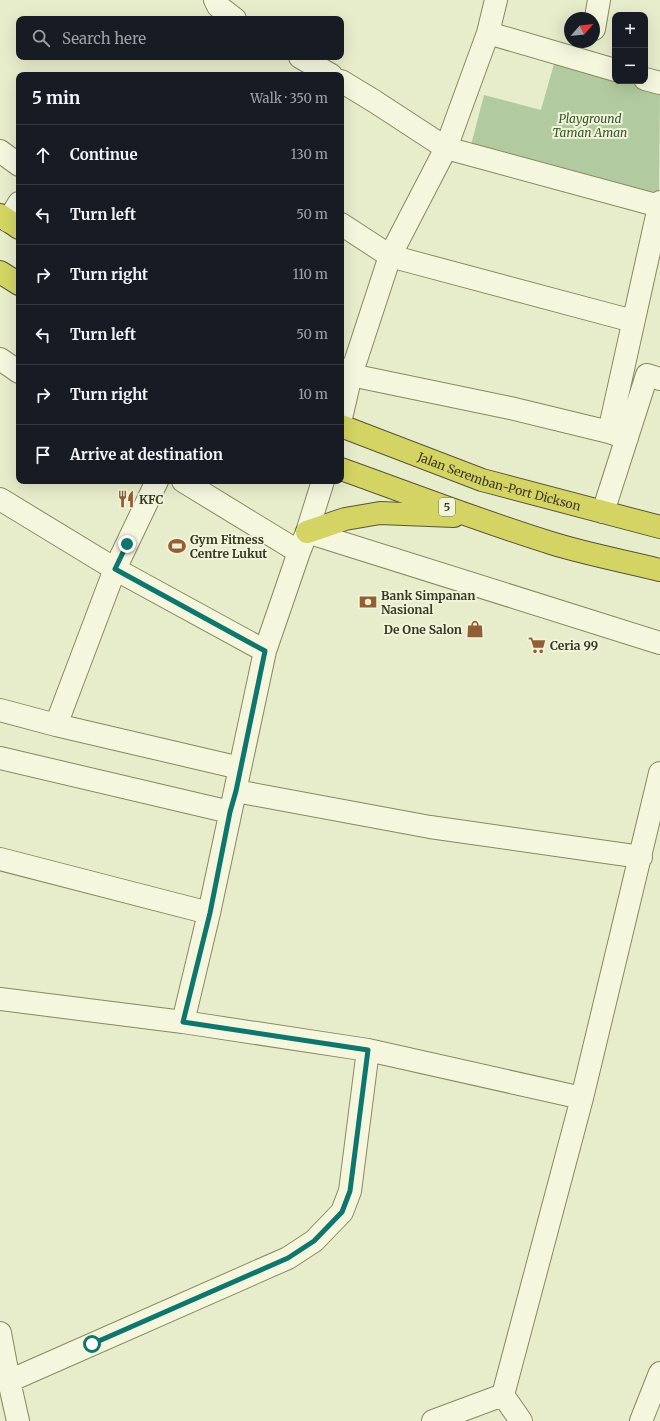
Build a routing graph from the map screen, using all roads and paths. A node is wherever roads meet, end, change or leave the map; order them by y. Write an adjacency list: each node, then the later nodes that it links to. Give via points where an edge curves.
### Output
1 (215, 0): 5 (street, via 218,6)
2 (496, 0): 6 (street)
3 (599, 0): 4 (street)
4 (597, 12)
5 (231, 16)
6 (488, 33): 7 (street); 14 (street)
7 (590, 52): 9 (street)
8 (305, 60): 10 (street)
9 (612, 68)
10 (326, 72)
11 (648, 80): 13 (street)
12 (344, 83): 14 (street)
13 (660, 83)
14 (446, 148): 17 (street, via 533,173); 19 (street)
15 (0, 151): 16 (street)
16 (16, 163)
17 (660, 204): 20 (street)
18 (344, 226): 19 (street)
19 (390, 256): 23 (street); 26 (street)
20 (653, 263): 23 (street)
21 (0, 272): 22 (highway)
22 (16, 282)
23 (634, 321): 30 (street)
24 (0, 359): 25 (street)
25 (16, 370)
26 (346, 372): 28 (street); 30 (street)
27 (660, 379): 30 (street, via 647,374)
28 (344, 390)
29 (344, 427): 36 (highway, Jalan Seremban-Port Dickson, via 482,480)
30 (618, 435): 36 (street)
31 (344, 470): 37 (highway, 5)
32 (156, 484): 41 (street)
33 (188, 484): 40 (street)
34 (322, 484): 39 (street)
35 (0, 499): 41 (street)
36 (603, 512): 38 (highway, Jalan Seremban-Port Dickson)
37 (471, 516): 39 (highway, via 380,513 345,518); 42 (highway, 5, via 552,544)
38 (660, 527)
39 (308, 532): 40 (street); 43 (street)
40 (299, 552): 44 (street)
41 (115, 569): 44 (street); 46 (street)
42 (660, 570)
43 (660, 643)
44 (265, 651): 48 (street)
45 (0, 710): 46 (street)
46 (56, 725): 48 (street)
47 (0, 758): 51 (street)
48 (240, 768): 50 (street)
49 (660, 773): 52 (street)
50 (236, 791): 51 (street); 52 (street, via 430,827)
51 (230, 812): 54 (street)
52 (641, 857): 58 (street)
53 (0, 859): 54 (street)
54 (210, 913): 56 (street)
55 (0, 999): 56 (street)
56 (183, 1022): 57 (street)
57 (368, 1050): 58 (street); 61 (street, via 350,1191 342,1212 314,1241 288,1258)
58 (582, 1098): 62 (street)
59 (0, 1333): 61 (street)
60 (660, 1373): 66 (street)
61 (9, 1381): 63 (street)
62 (503, 1395): 64 (street); 65 (street)
63 (18, 1421)
64 (433, 1421)
65 (521, 1421)
66 (641, 1421)

